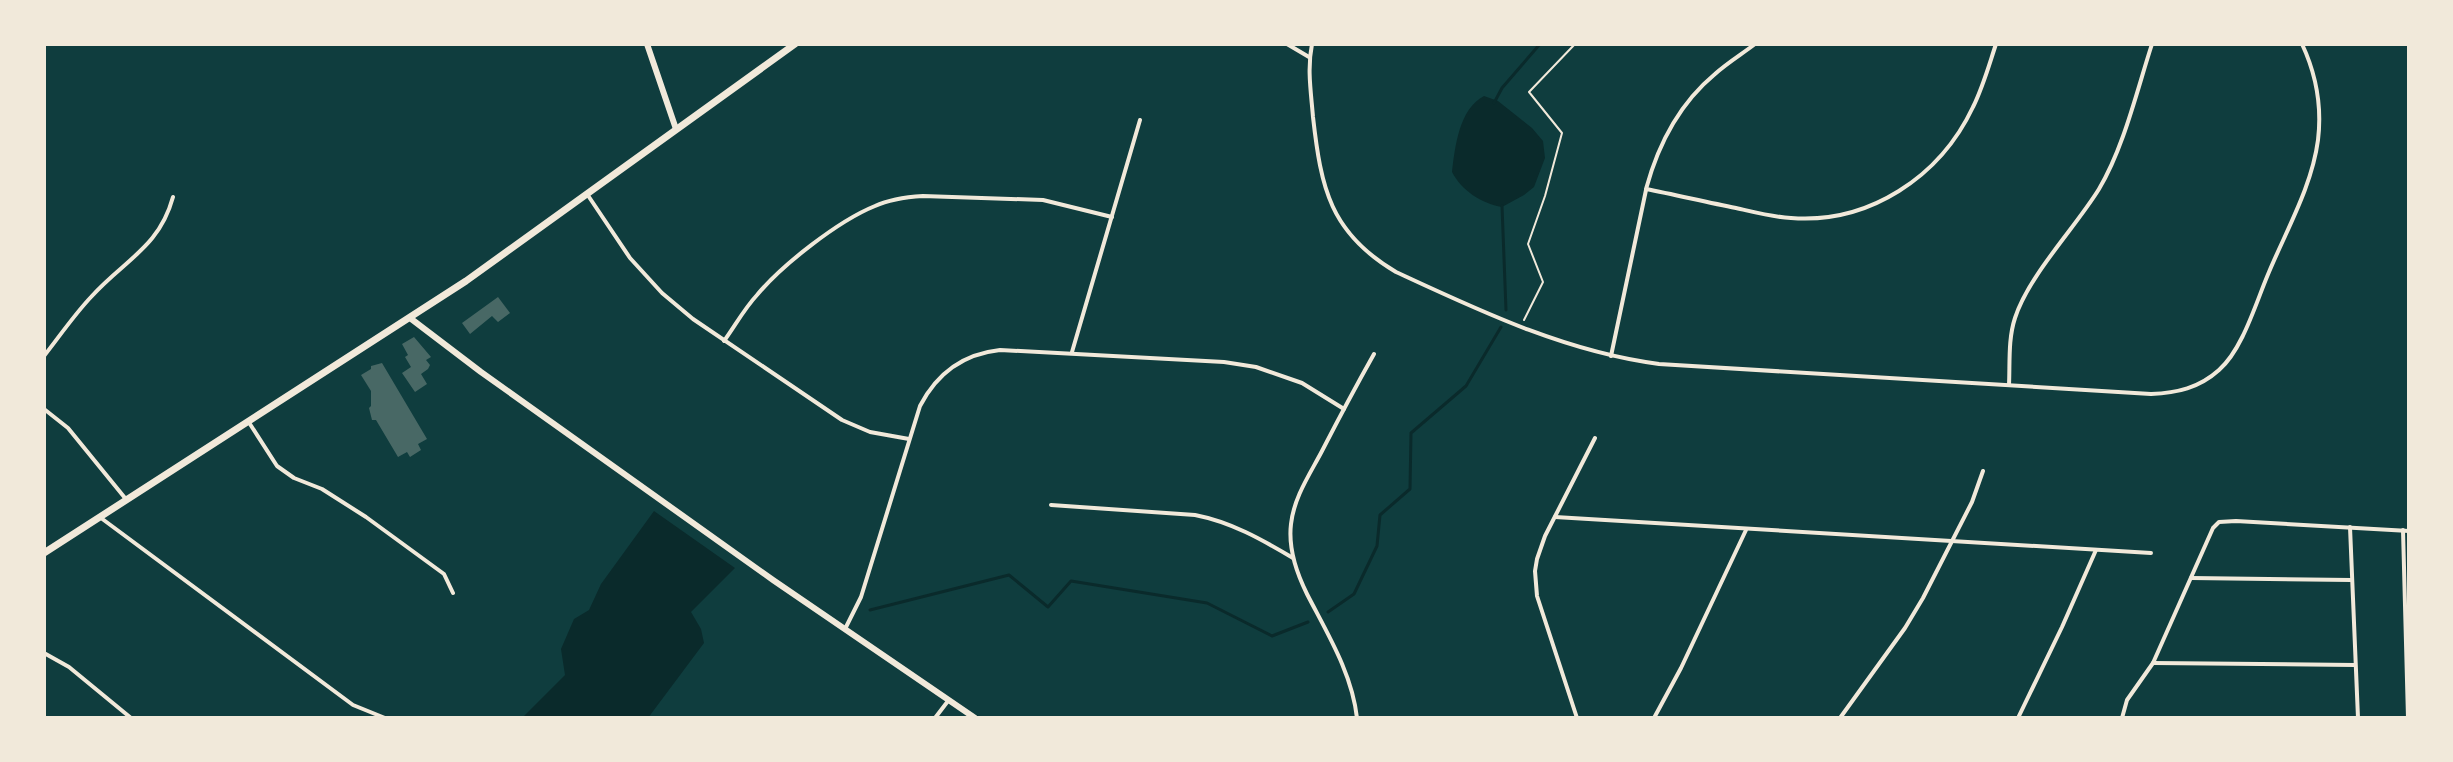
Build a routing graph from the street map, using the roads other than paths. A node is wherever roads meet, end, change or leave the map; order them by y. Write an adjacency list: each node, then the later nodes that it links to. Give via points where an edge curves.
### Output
1 (647, 44): 11 (main road)
2 (795, 44): 11 (main road)
3 (1287, 44): 9 (street)
4 (1312, 44): 9 (street)
5 (1755, 44): 12 (street, via 1686,104 1662,144)
6 (1996, 44): 12 (street, via 1973,108 1950,145 1906,187 1865,208 1825,218 1789,218)
7 (2152, 44): 22 (street, via 2103,181 2020,305 2012,326)
8 (2302, 44): 22 (street, via 2319,108 2315,158 2227,362 2203,382 2167,393)
9 (1309, 58): 21 (street, via 1319,168 1328,198 1349,233 1396,272 1577,348)
10 (1140, 120): 15 (street)
11 (676, 129): 13 (main road)
12 (1646, 189): 21 (street)
13 (587, 194): 16 (main road); 17 (street, via 630,258 662,293)
14 (173, 197): 20 (street, via 157,234 90,297)
15 (1112, 217): 17 (street, via 1043,200 923,196 877,205 854,216 776,275); 18 (street)
16 (410, 318): 25 (main road); 44 (main road)
17 (724, 341): 27 (street, via 851,425)
18 (1072, 352): 24 (street, via 1256,367 1302,383); 27 (street, via 1000,350 963,360 933,384)
19 (1374, 354): 24 (street)
20 (44, 356)
21 (1611, 356): 22 (street, via 1659,364)
22 (2009, 385)
23 (44, 409): 29 (street, via 68,428)
24 (1344, 409): 40 (street, via 1298,496 1291,523)
25 (248, 421): 29 (main road); 43 (street, via 277,466 366,517 444,574)
26 (1595, 438): 32 (street)
27 (909, 439): 44 (street, via 861,597)
28 (1983, 471): 36 (street)
29 (126, 499): 31 (main road)
30 (1051, 505): 40 (street, via 1217,519)
31 (99, 517): 38 (main road); 49 (street, via 353,705)
32 (1555, 517): 34 (street); 56 (street, via 1540,547 1535,584)
33 (2350, 527): 35 (street); 41 (street, via 2219,522); 42 (street)
34 (1746, 529): 36 (street); 57 (street)
35 (2406, 531): 62 (street)
36 (1952, 541): 37 (street); 58 (street, via 1905,628)
37 (2096, 550): 39 (street); 59 (street)
38 (44, 553)
39 (2151, 553)
40 (1293, 558): 55 (street, via 1345,670)
41 (2191, 578): 42 (street); 46 (street)
42 (2351, 580): 47 (street)
43 (453, 593)
44 (845, 629): 48 (main road)
45 (44, 653): 50 (street)
46 (2153, 663): 47 (street); 60 (street, via 2127,700)
47 (2355, 665): 61 (street)
48 (949, 700): 53 (street); 54 (main road)
49 (375, 713): 51 (street); 52 (street)
50 (131, 718)
51 (371, 718)
52 (385, 718)
53 (935, 718)
54 (975, 718)
55 (1357, 718)
56 (1577, 718)
57 (1654, 718)
58 (1840, 718)
59 (2018, 718)
60 (2122, 718)
61 (2358, 718)
62 (2408, 718)

